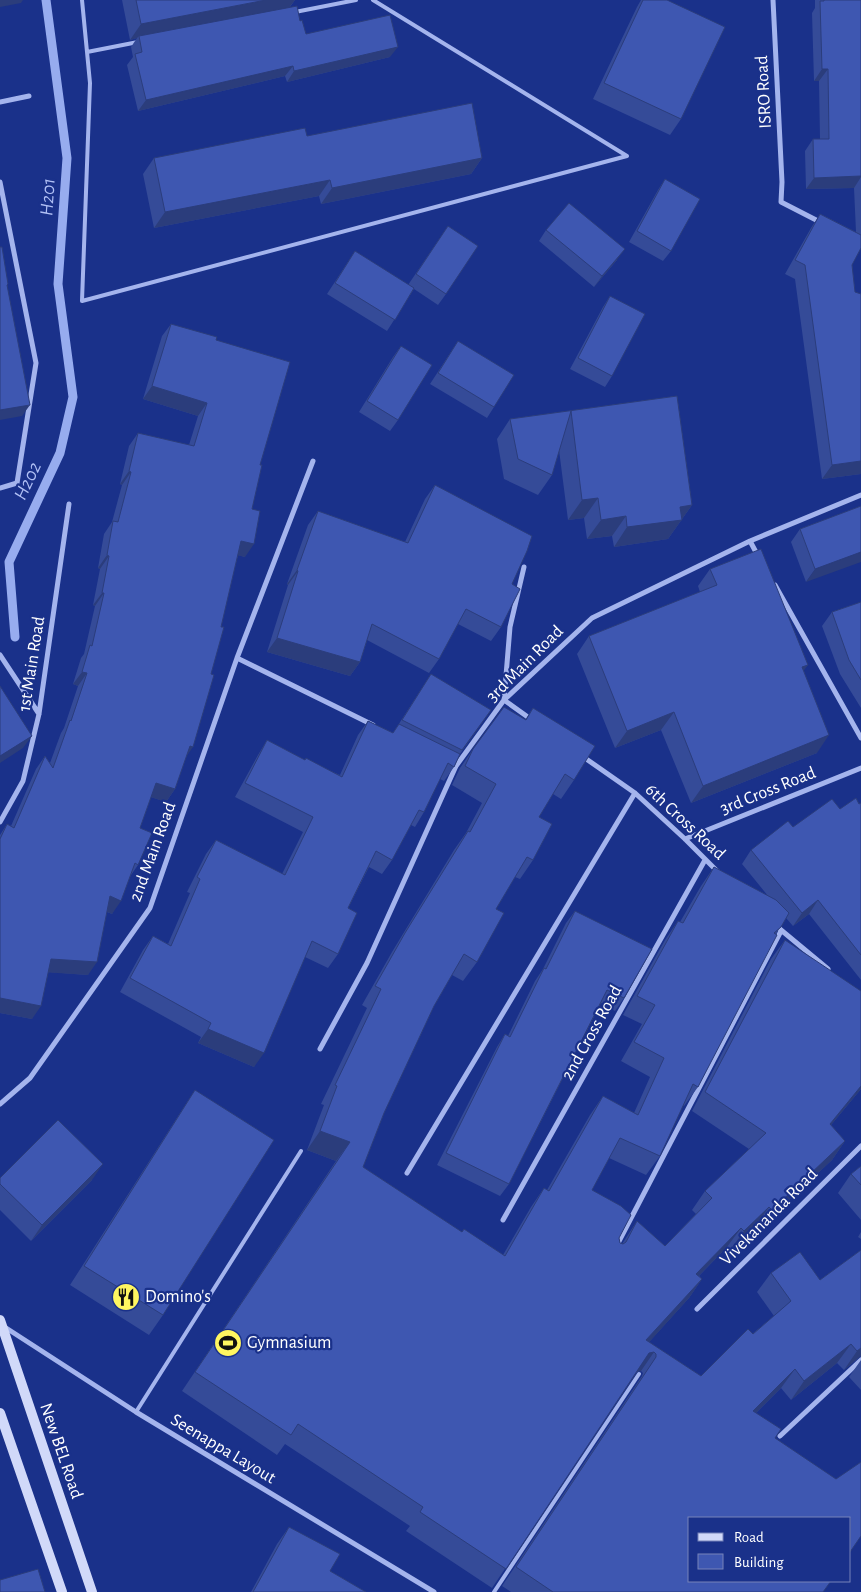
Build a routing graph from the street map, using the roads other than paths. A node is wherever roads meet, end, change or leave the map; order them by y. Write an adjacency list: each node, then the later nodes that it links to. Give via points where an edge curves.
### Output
1 (82, 0): 7 (lane)
2 (356, 0): 5 (lane)
3 (373, 0): 7 (lane, via 627,156 82,301 90,83)
4 (773, 0): 11 (street, ISRO Road, via 782,182 780,202)
5 (289, 13)
6 (145, 41): 7 (lane)
7 (87, 52)
8 (29, 96): 9 (street)
9 (0, 102)
10 (0, 182): 13 (street, via 36,363 17,482)
11 (825, 224)
12 (313, 461): 21 (street, 2nd Main Road)
13 (0, 488)
14 (861, 496): 16 (street, 3rd Main Road)
15 (69, 504): 23 (street, 1st Main Road)
16 (750, 541): 17 (street); 22 (street, 3rd Main Road, via 592,618)
17 (760, 558)
18 (524, 567): 22 (street, via 510,627)
19 (774, 584): 26 (street)
20 (0, 655): 23 (street)
21 (237, 658): 25 (street); 40 (street, 2nd Main Road, via 150,908 30,1078)
22 (504, 700): 24 (street); 29 (street, 3rd Main Road)
23 (39, 714): 32 (street, 1st Main Road, via 24,781)
24 (535, 722)
25 (377, 727)
26 (861, 738)
27 (573, 749): 31 (street, 6th Cross Road)
28 (447, 761): 29 (street)
29 (456, 766): 39 (street, 3rd Main Road, via 367,963)
30 (861, 768): 33 (street, 3rd Cross Road)
31 (635, 793): 33 (street, 6th Cross Road); 43 (street)
32 (0, 822)
33 (685, 839): 34 (street, 6th Cross Road)
34 (706, 860): 35 (street, 6th Cross Road); 44 (street, 2nd Cross Road)
35 (719, 873)
36 (768, 918): 37 (street)
37 (782, 931): 38 (street); 45 (street)
38 (832, 973)
39 (320, 1049)
40 (0, 1104)
41 (861, 1146): 46 (street, Vivekananda Road)
42 (301, 1151): 50 (lane)
43 (407, 1172)
44 (504, 1220)
45 (614, 1250)
46 (697, 1308)
47 (0, 1323): 50 (street, Seenappa Layout); 54 (main road, New BEL Road)
48 (861, 1360): 52 (street)
49 (639, 1374): 56 (lane)
50 (136, 1412): 55 (street, Seenappa Layout)
51 (0, 1413): 53 (main road)
52 (780, 1436)
53 (62, 1592)
54 (92, 1592)
55 (434, 1592)
56 (494, 1592)

